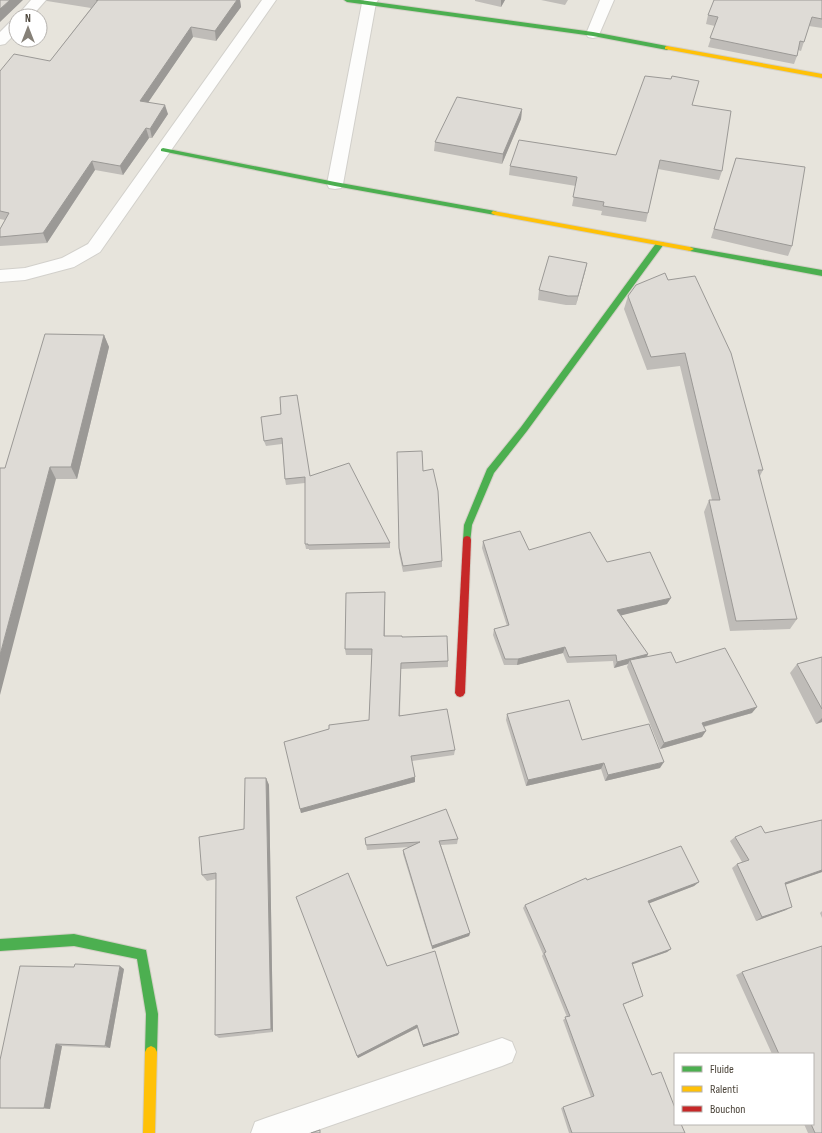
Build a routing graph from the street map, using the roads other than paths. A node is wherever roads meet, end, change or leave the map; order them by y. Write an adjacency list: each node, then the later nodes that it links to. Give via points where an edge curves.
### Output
1 (39, 0): 6 (street)
2 (269, 0): 11 (street)
3 (347, 0): 5 (street)
4 (607, 0): 8 (street)
5 (370, 2): 8 (street); 12 (street)
6 (32, 8)
7 (8, 32): 9 (street)
8 (593, 34): 10 (street)
9 (0, 41)
10 (822, 76)
11 (163, 150): 12 (street); 15 (street, via 94,248 68,263 24,274)
12 (335, 184): 13 (street)
13 (660, 244): 14 (street); 16 (street, via 524,429 490,471 468,525)
14 (822, 272)
15 (0, 276)
16 (460, 692)
17 (0, 945): 19 (street, via 74,940 142,954 152,1014)
18 (502, 1052): 20 (street)
19 (149, 1133)
20 (266, 1133)

